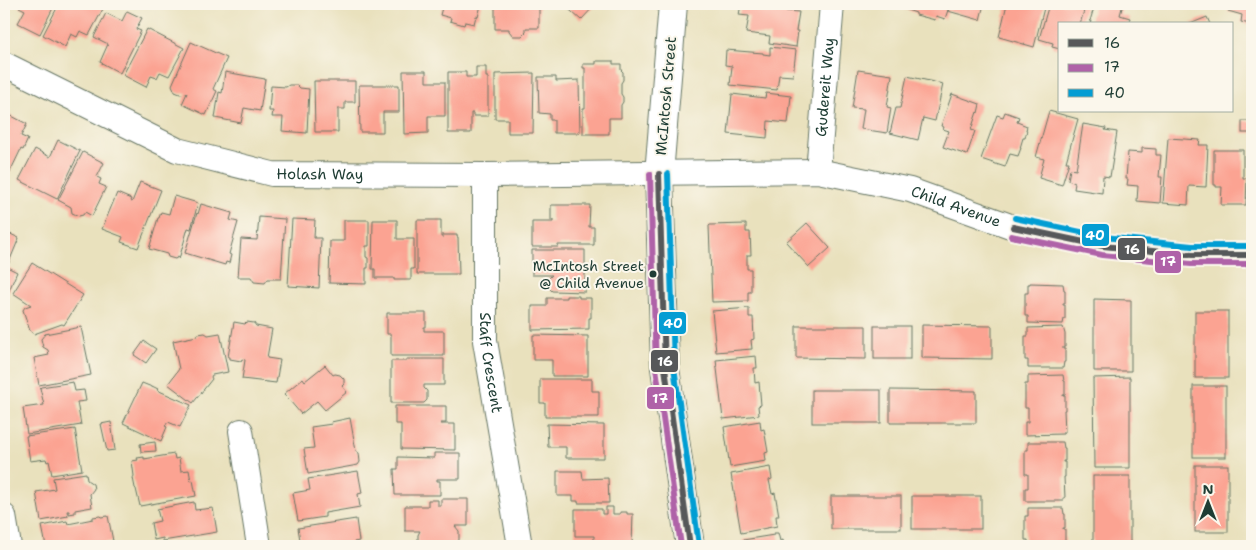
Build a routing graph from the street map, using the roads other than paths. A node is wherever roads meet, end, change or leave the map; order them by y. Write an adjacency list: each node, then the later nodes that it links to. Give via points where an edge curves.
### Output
1 (674, 4): 5 (street, McIntosh Street)
2 (832, 4): 4 (street, Gudereit Way)
3 (4, 64): 6 (street, Holash Way, via 177,150 272,174)
4 (818, 171): 5 (street, Child Avenue); 7 (street, Child Avenue, via 910,190 1013,227 1103,246 1192,255)
5 (659, 174): 6 (street, Holash Way); 13 (street, McIntosh Street, via 665,368)
6 (485, 175): 12 (street, Staff Crescent, via 485,341)
7 (1252, 255)
8 (240, 431): 11 (street)
9 (4, 516): 10 (street)
10 (9, 546)
11 (259, 546)
12 (520, 546)
13 (690, 546)

